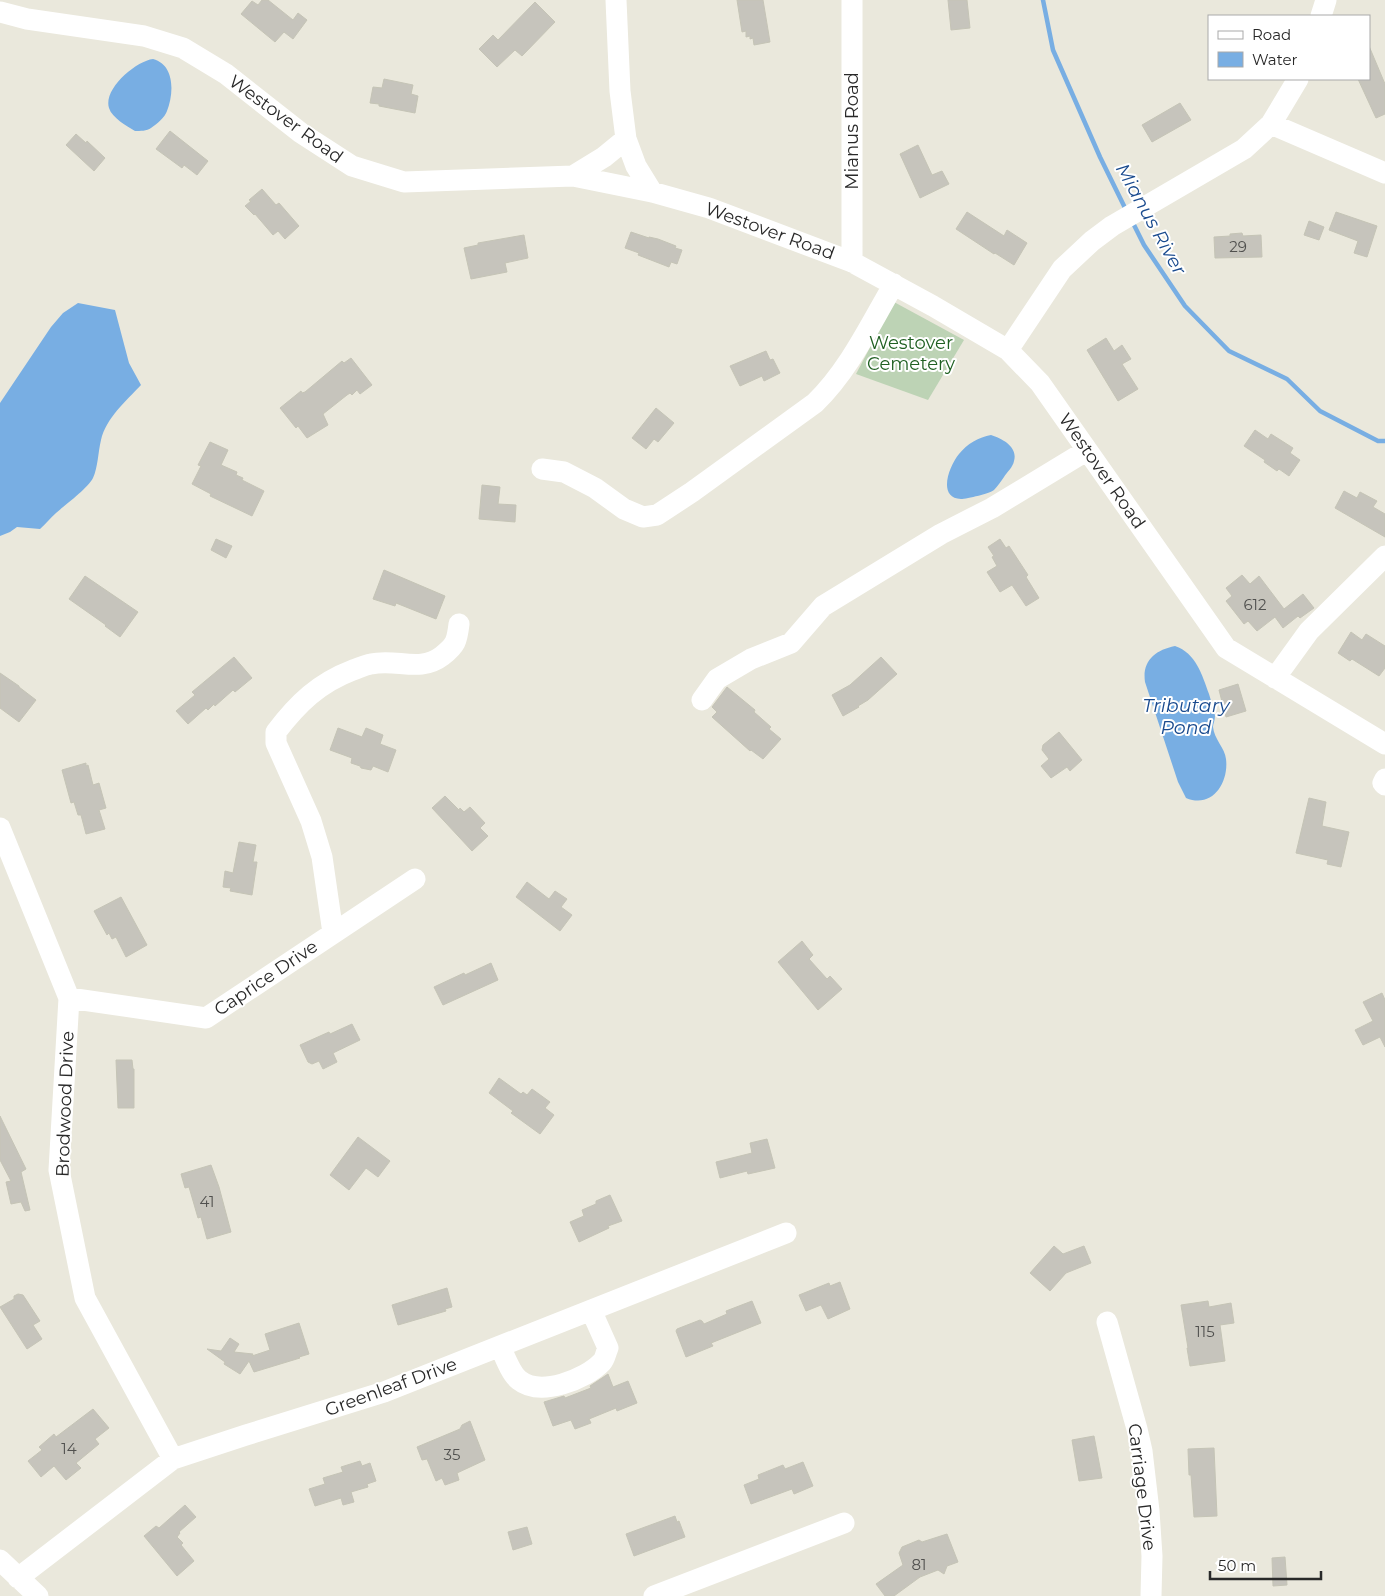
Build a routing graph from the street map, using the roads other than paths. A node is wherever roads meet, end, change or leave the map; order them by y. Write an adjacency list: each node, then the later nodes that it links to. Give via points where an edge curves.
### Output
1 (616, 0): 8 (street)
2 (852, 0): 12 (street, Mianus Road)
3 (1326, 0): 5 (street)
4 (0, 12): 10 (street, Westover Road, via 144,36 183,48 226,74 301,133 352,166 404,182)
5 (1320, 15)
6 (1297, 80): 7 (street)
7 (1270, 124): 9 (street); 14 (street, via 1244,149 1092,241 1062,270)
8 (626, 140): 10 (street); 11 (street, via 636,166)
9 (1385, 173)
10 (573, 176): 11 (street, Westover Road)
11 (652, 192): 12 (street, Westover Road, via 709,208)
12 (852, 262): 13 (street, Westover Road)
13 (894, 284): 14 (street, Westover Road); 16 (street, via 846,364 815,403 658,515 642,517 624,510 595,488 564,472)
14 (1008, 350): 15 (street, Westover Road, via 1040,383)
15 (1086, 451): 19 (street, Westover Road, via 1226,648); 20 (street, via 823,606 791,643 752,659 717,679)
16 (542, 469)
17 (1385, 556): 19 (street, via 1309,631)
18 (459, 624): 26 (street, via 456,642 436,660 424,665 372,663 337,676 312,692 276,732 276,743 311,821 322,857)
19 (1275, 678): 21 (street, Westover Road)
20 (702, 700)
21 (1385, 744)
22 (1385, 779): 23 (street)
23 (1385, 785)
24 (0, 828): 27 (street, Brodwood Drive)
25 (415, 879): 26 (street, Caprice Drive)
26 (333, 933): 27 (street, Caprice Drive, via 206,1018)
27 (69, 998): 32 (street, Brodwood Drive, via 59,1170 85,1298)
28 (786, 1233): 29 (street, Greenleaf Drive)
29 (591, 1310): 31 (street, Greenleaf Drive); 31 (street, via 608,1348 603,1361 572,1381 555,1386 524,1384 518,1380)
30 (1107, 1322): 38 (street, Carriage Drive, via 1142,1451 1152,1556)
31 (500, 1346): 32 (street, Greenleaf Drive, via 384,1392)
32 (173, 1459): 35 (street, Greenleaf Drive)
33 (844, 1523): 37 (street)
34 (0, 1560): 35 (street)
35 (18, 1578): 36 (street)
36 (38, 1596)
37 (654, 1596)
38 (1152, 1596)

